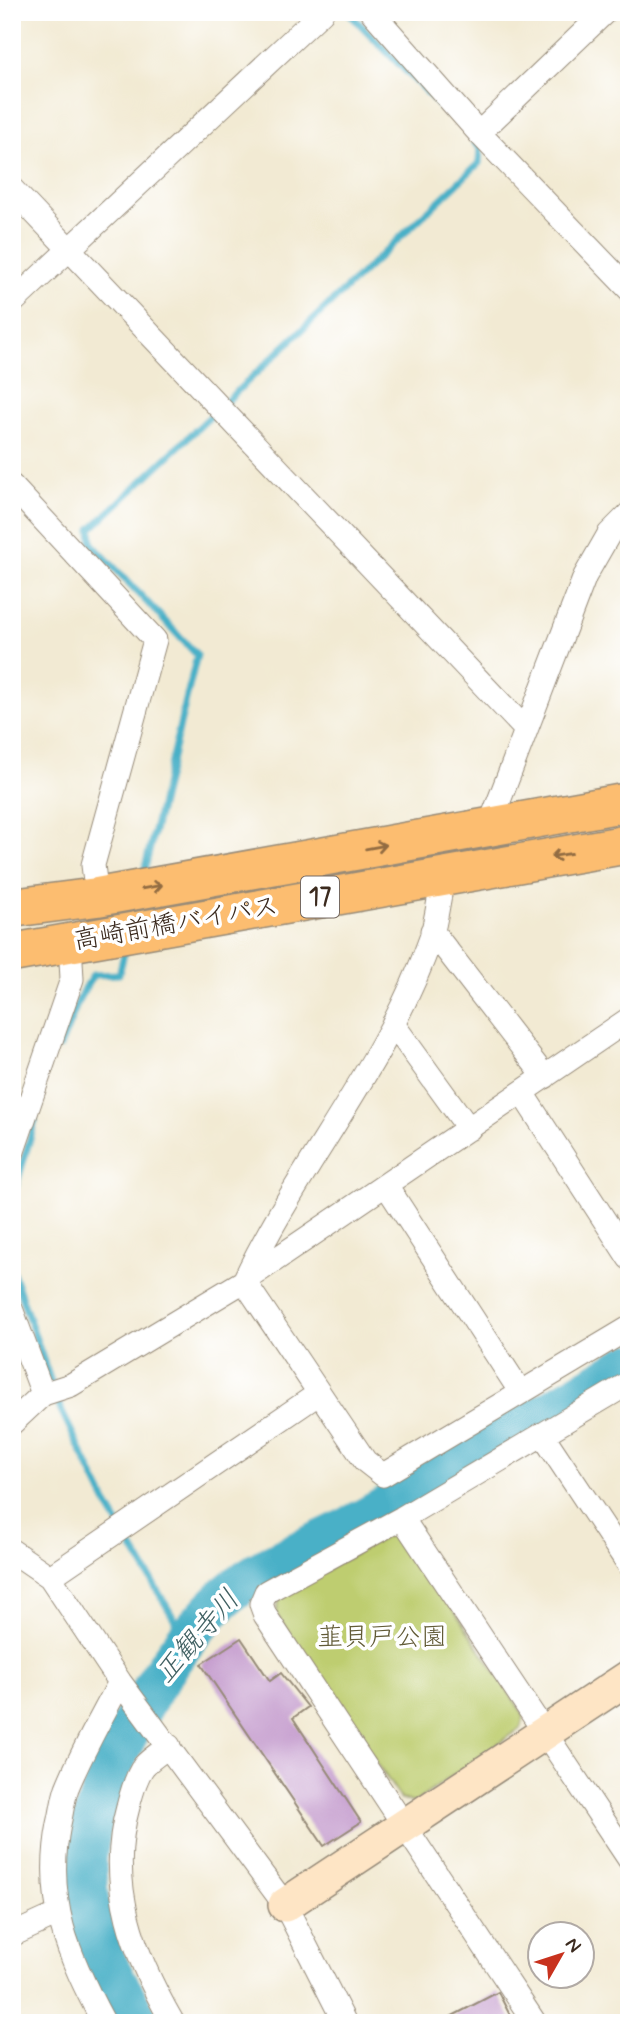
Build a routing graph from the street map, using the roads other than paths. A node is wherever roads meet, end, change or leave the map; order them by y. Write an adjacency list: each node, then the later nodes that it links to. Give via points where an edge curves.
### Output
1 (322, 12): 6 (street)
2 (372, 12): 4 (street)
3 (605, 12): 4 (street)
4 (479, 133): 7 (street)
5 (12, 189): 6 (street)
6 (68, 248): 8 (street); 11 (street)
7 (629, 289)
8 (12, 303)
9 (12, 486): 16 (street, via 155,640 93,865)
10 (629, 514): 11 (street, via 609,534 585,576)
11 (526, 730): 13 (street)
12 (629, 802): 13 (highway, 高崎前橋バイパス / 17)
13 (489, 827): 16 (highway, 高崎前橋バイパス / 17, one-way to 13)
14 (629, 844): 15 (highway, 高崎前橋バイパス / 17, one-way to 15)
15 (444, 875): 18 (street); 19 (highway, 高崎前橋バイパス / 17)
16 (97, 897): 17 (highway, 高崎前橋バイパス / 17)
17 (12, 908)
18 (432, 931): 22 (street); 23 (street)
19 (69, 943): 20 (highway, 高崎前橋バイパス / 17); 26 (street, via 72,979)
20 (12, 953)
21 (629, 1019): 23 (street)
22 (393, 1024): 25 (street); 29 (street, via 366,1076 262,1242)
23 (545, 1077): 24 (street)
24 (522, 1093): 25 (street); 28 (street)
25 (469, 1129): 27 (street)
26 (12, 1154)
27 (386, 1185): 29 (street); 33 (street)
28 (629, 1258)
29 (244, 1281): 34 (street, via 69,1386); 35 (street)
30 (12, 1311): 34 (street)
31 (629, 1328): 33 (street)
32 (629, 1383): 37 (street)
33 (520, 1391): 35 (street, via 383,1475 365,1461)
34 (44, 1393): 36 (street)
35 (318, 1394): 41 (street)
36 (12, 1423)
37 (542, 1434): 38 (street); 40 (street)
38 (402, 1518): 44 (street); 46 (street, via 265,1592 261,1604)
39 (12, 1551): 41 (street)
40 (629, 1565)
41 (50, 1577): 43 (street)
42 (629, 1677): 44 (street)
43 (126, 1688): 45 (street); 49 (street, via 66,1790 54,1850)
44 (544, 1733): 46 (street); 47 (street)
45 (163, 1738): 48 (street); 52 (street, via 143,1767 131,1796 120,1834 119,1883 136,1950)
46 (405, 1825): 48 (street); 54 (street)
47 (629, 1858)
48 (285, 1905): 53 (street)
49 (58, 1913): 50 (street); 51 (street, via 75,1970)
50 (12, 1935)
51 (104, 2023)
52 (173, 2023)
53 (345, 2023)
54 (535, 2023)

